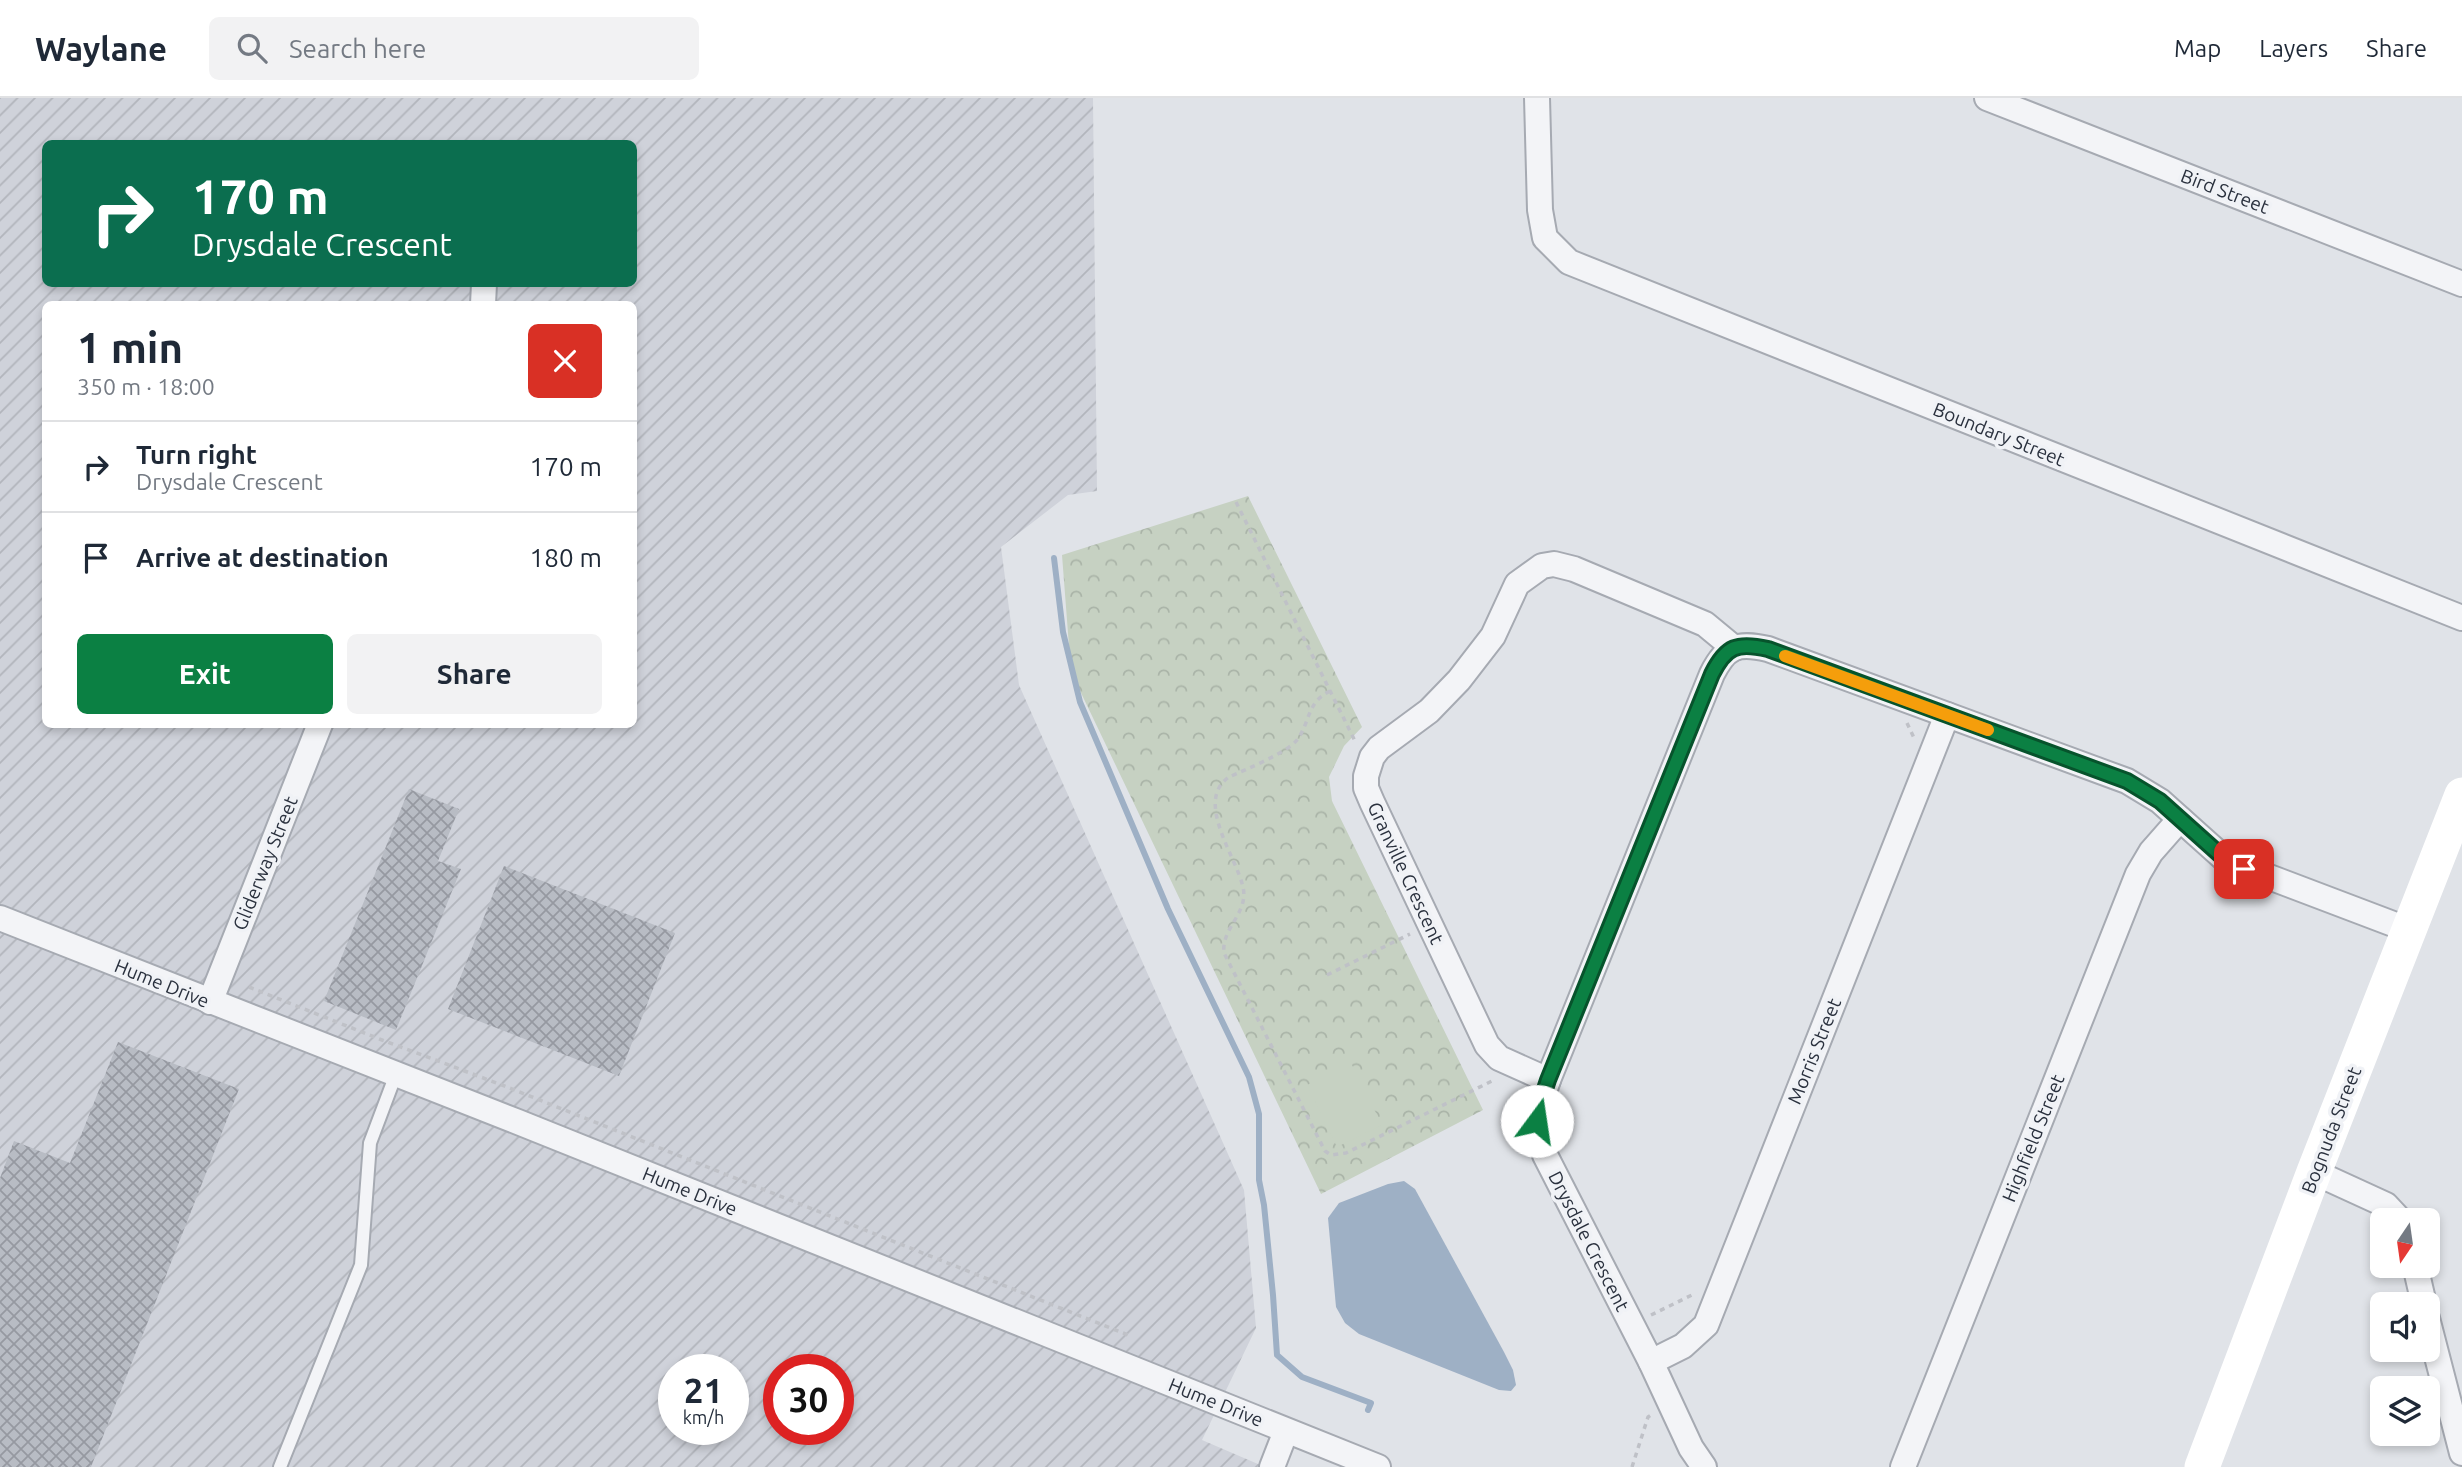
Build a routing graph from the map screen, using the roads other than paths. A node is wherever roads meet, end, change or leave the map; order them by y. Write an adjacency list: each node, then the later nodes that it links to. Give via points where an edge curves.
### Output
1 (1537, 98): 4 (street, Boundary Street, via 1545,238 1569,262)
2 (1987, 98): 3 (street, Bird Street)
3 (2462, 284)
4 (2462, 618)
5 (1734, 648): 6 (street, via 1768,649); 14 (street, Drysdale Crescent, via 1721,657 1712,674); 14 (street, Granville Crescent, via 1705,624 1574,569 1542,566 1517,584 1493,636 1444,697 1380,748 1368,765 1366,788 1486,1045 1499,1058)
6 (1947, 715): 9 (street, via 2127,781); 18 (street, Morris Street, via 1706,1325 1683,1346)
7 (318, 728): 12 (street, Gliderway Street)
8 (2462, 795): 11 (street, Bognuda Street)
9 (2180, 818): 11 (street, via 2227,861); 26 (street, Highfield Street, via 2138,874)
10 (0, 918): 12 (street, Hume Drive)
11 (2409, 930): 15 (street, Bognuda Street)
12 (210, 1002): 13 (street, Hume Drive)
13 (396, 1074): 20 (street, Hume Drive); 22 (lane, via 370,1143 361,1265)
14 (1548, 1080): 18 (street, Drysdale Crescent, via 1537,1121 1545,1155)
15 (2314, 1172): 16 (street); 27 (street, Bognuda Street)
16 (2389, 1208)
17 (2440, 1352): 19 (street)
18 (1651, 1362): 25 (street, Drysdale Crescent)
19 (2453, 1387): 21 (street)
20 (1286, 1430): 23 (street); 24 (street, Hume Drive)
21 (2462, 1454)
22 (280, 1467)
23 (1272, 1467)
24 (1378, 1467)
25 (1704, 1467)
26 (1903, 1467)
27 (2202, 1467)

